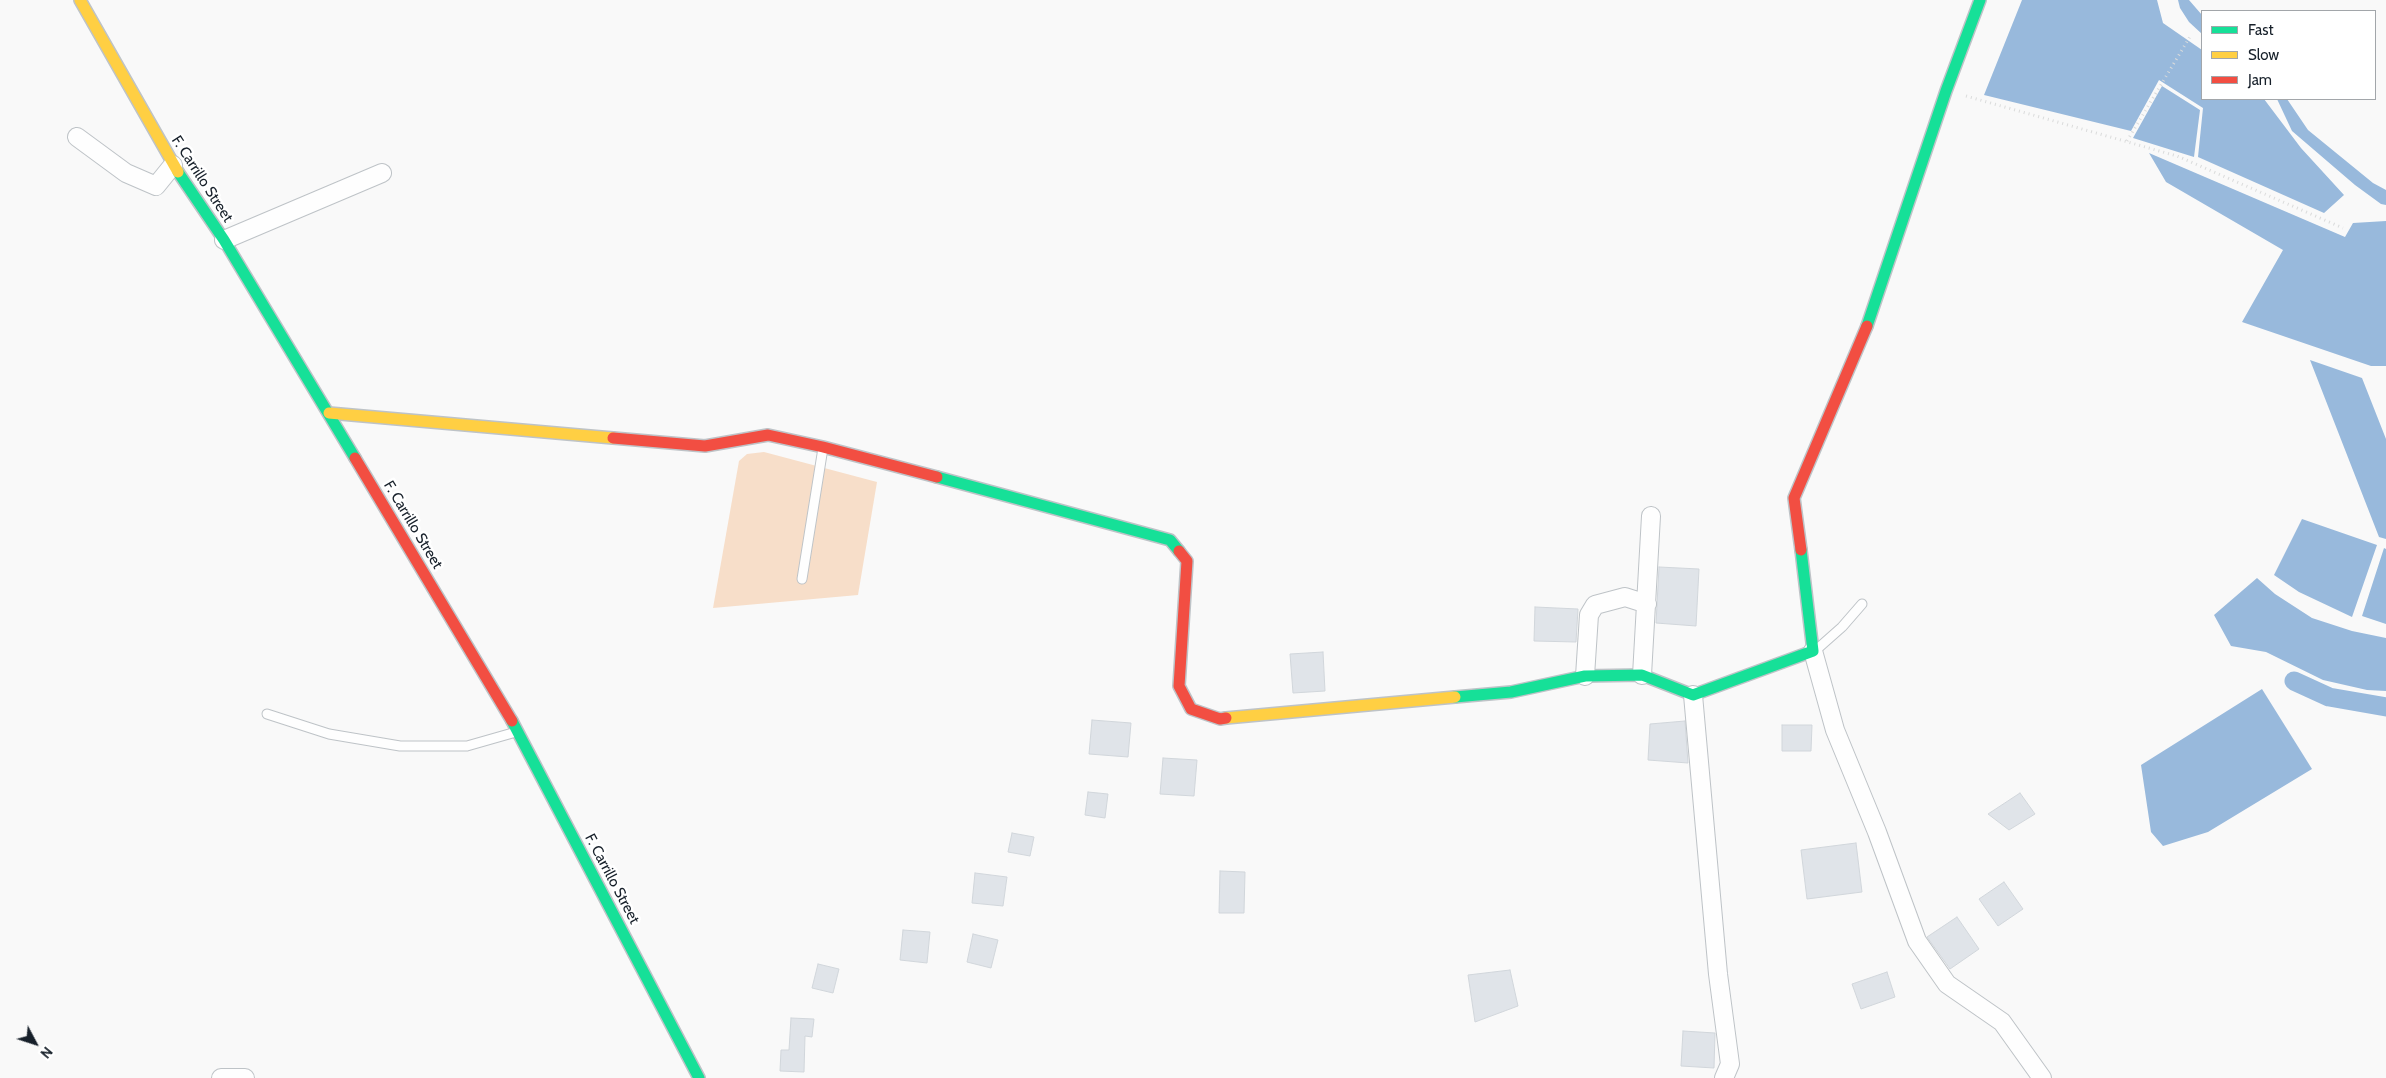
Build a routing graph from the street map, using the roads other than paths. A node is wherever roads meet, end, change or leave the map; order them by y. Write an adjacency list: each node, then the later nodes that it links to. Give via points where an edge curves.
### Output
1 (80, 0): 4 (street, F. Carrillo Street)
2 (1980, 0): 13 (street, via 1867,327 1794,498)
3 (76, 138): 4 (street, via 126,173 156,186)
4 (173, 165): 6 (street, F. Carrillo Street)
5 (382, 172): 6 (street)
6 (224, 240): 7 (street, F. Carrillo Street)
7 (329, 413): 8 (street, via 706,446 768,435); 18 (street, F. Carrillo Street)
8 (823, 447): 10 (lane); 14 (street, via 1170,540 1187,561 1179,686 1190,709 1220,719 1512,692)
9 (1651, 516): 11 (street)
10 (802, 579)
11 (1648, 604): 14 (street, via 1625,597 1594,605 1589,615); 15 (street)
12 (1862, 604): 13 (lane, via 1826,643)
13 (1813, 651): 16 (street); 23 (street, via 1835,730 1917,942 1947,984 2002,1022)
14 (1585, 676): 15 (street)
15 (1642, 676): 16 (street)
16 (1693, 695): 22 (street, via 1718,974 1730,1064)
17 (267, 714): 18 (lane, via 329,734 400,746 467,746)
18 (518, 731): 21 (street, F. Carrillo Street)
19 (221, 1078): 20 (street)
20 (245, 1078)
21 (699, 1078)
22 (1724, 1078)
23 (2042, 1078)

